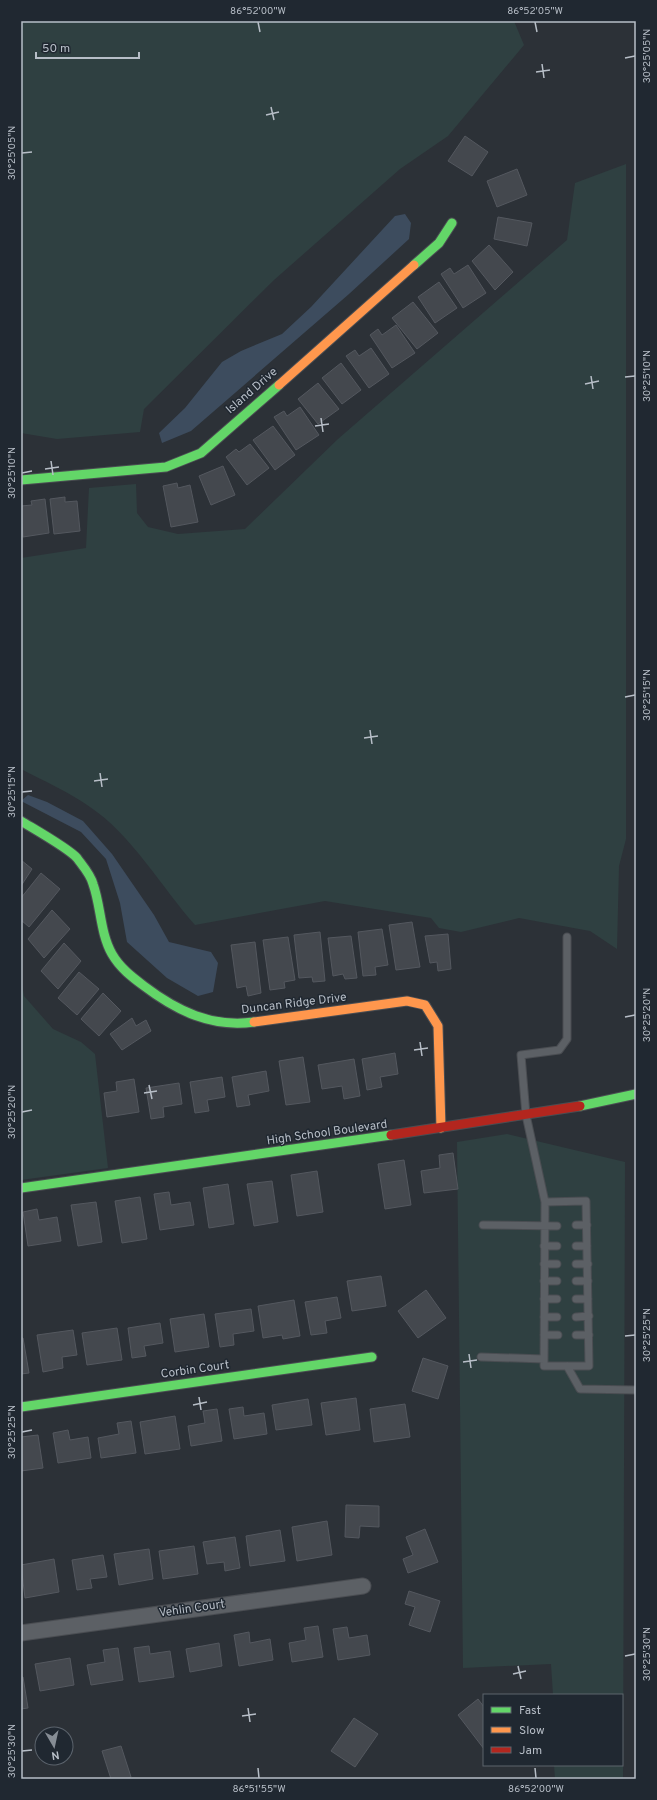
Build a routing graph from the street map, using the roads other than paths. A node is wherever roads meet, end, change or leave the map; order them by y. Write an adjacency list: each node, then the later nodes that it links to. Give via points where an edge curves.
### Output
1 (452, 223): 2 (street, Island Drive, via 439,243 201,452 166,467)
2 (21, 480)
3 (21, 821): 7 (street, Duncan Ridge Drive, via 76,857 93,882 106,938 112,954 126,973 165,1002 190,1014 214,1022 242,1024 407,1001 425,1005 438,1026)
4 (567, 937): 6 (lane, via 567,1040 559,1050 521,1055)
5 (636, 1094): 6 (street, High School Boulevard)
6 (526, 1114): 7 (street, High School Boulevard); 9 (lane)
7 (441, 1128): 8 (street, High School Boulevard)
8 (21, 1188)
9 (545, 1202): 11 (lane); 14 (lane, via 586,1201)
10 (483, 1225): 11 (lane)
11 (544, 1225): 13 (lane); 15 (lane)
12 (576, 1225): 14 (lane)
13 (557, 1226)
14 (587, 1226): 18 (lane)
15 (544, 1246): 16 (lane); 19 (lane)
16 (557, 1246)
17 (576, 1246): 18 (lane)
18 (587, 1246): 22 (lane)
19 (544, 1264): 20 (lane); 23 (lane)
20 (557, 1264)
21 (576, 1264): 22 (lane)
22 (588, 1264): 26 (lane)
23 (544, 1281): 24 (lane); 27 (lane)
24 (557, 1281)
25 (576, 1282): 26 (lane)
26 (588, 1282): 30 (lane)
27 (544, 1299): 28 (lane); 32 (lane)
28 (557, 1299)
29 (576, 1299): 30 (lane)
30 (588, 1299): 31 (lane)
31 (589, 1316): 34 (lane); 38 (lane)
32 (544, 1317): 33 (lane); 35 (lane)
33 (557, 1317)
34 (576, 1317)
35 (544, 1335): 36 (lane); 41 (lane)
36 (558, 1335)
37 (576, 1335): 38 (lane)
38 (589, 1335): 42 (lane, via 589,1366)
39 (372, 1357): 44 (street, Corbin Court)
40 (480, 1357): 41 (lane)
41 (544, 1359): 42 (lane, via 544,1366)
42 (567, 1366): 43 (lane, via 580,1389)
43 (636, 1390)
44 (21, 1406)
45 (363, 1586): 46 (street, Vehlin Court)
46 (21, 1633)

